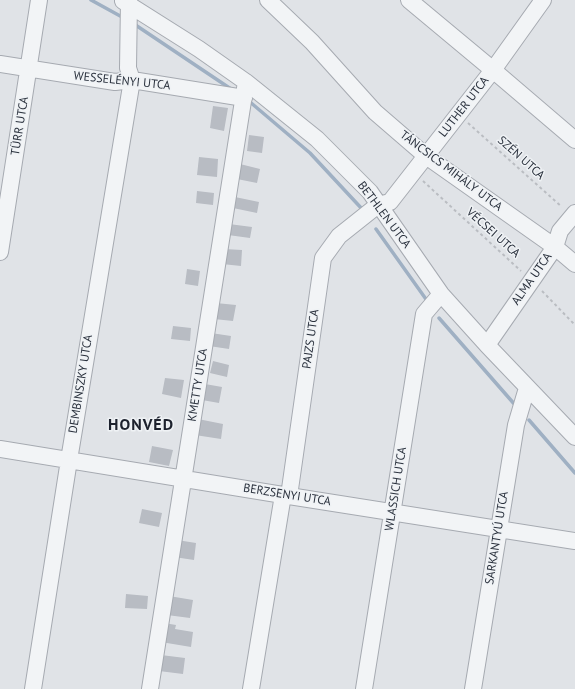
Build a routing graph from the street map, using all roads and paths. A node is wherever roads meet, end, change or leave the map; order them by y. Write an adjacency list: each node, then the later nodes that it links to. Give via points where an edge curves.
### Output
1 (40, 0): 7 (street, TÜRR UTCA)
2 (268, 0): 14 (street, TÁNCSICS MIHÁLY UTCA, via 312,42 375,112)
3 (408, 0): 8 (street)
4 (543, 0): 8 (street, LUTHER UTCA)
5 (127, 2): 9 (street, via 128,68); 10 (street, BETHLEN UTCA)
6 (0, 64): 7 (street, WESSELÉNYI UTCA)
7 (29, 69): 9 (street, WESSELÉNYI UTCA, via 114,82); 19 (street, TÜRR UTCA)
8 (493, 70): 12 (street, LUTHER UTCA); 13 (street)
9 (132, 80): 11 (street, WESSELÉNYI UTCA); 28 (street, DEMBINSZKY UTCA)
10 (246, 82): 11 (street, KMETTY UTCA); 16 (street, BETHLEN UTCA, via 317,139 370,192)
11 (244, 98): 29 (street, KMETTY UTCA)
12 (458, 114): 14 (street, LUTHER UTCA); 17 (path, SZÉN UTCA)
13 (575, 140)
14 (426, 156): 15 (street, LUTHER UTCA); 18 (street, TÁNCSICS MIHÁLY UTCA)
15 (413, 172): 16 (street, LUTHER UTCA, via 390,202); 21 (path, VÉCSEI UTCA)
16 (378, 205): 22 (street, BETHLEN UTCA); 30 (street, PAJZS UTCA, via 339,236 323,258)
17 (574, 214): 18 (street, ALMA UTCA, via 560,231)
18 (555, 247): 20 (street, TÁNCSICS MIHÁLY UTCA); 21 (street, ALMA UTCA)
19 (0, 252)
20 (575, 264)
21 (531, 280): 23 (path, VÉCSEI UTCA); 24 (street, ALMA UTCA)
22 (441, 294): 24 (street, BETHLEN UTCA); 31 (street, WLASSICH UTCA, via 424,314)
23 (575, 325)
24 (487, 345): 25 (street, BETHLEN UTCA)
25 (527, 388): 26 (street, BETHLEN UTCA); 32 (street, SARKANTYÚ UTCA, via 516,425)
26 (575, 437)
27 (0, 448): 28 (street, BERZSENYI UTCA)
28 (69, 460): 29 (street, BERZSENYI UTCA); 34 (street, DEMBINSZKY UTCA)
29 (183, 478): 30 (street, BERZSENYI UTCA); 35 (street, KMETTY UTCA)
30 (286, 496): 31 (street, BERZSENYI UTCA); 36 (street, PAJZS UTCA)
31 (393, 512): 32 (street, BERZSENYI UTCA); 37 (street, WLASSICH UTCA)
32 (499, 528): 33 (street, BERZSENYI UTCA); 38 (street, SARKANTYÚ UTCA)
33 (575, 540)
34 (33, 689)
35 (150, 689)
36 (251, 689)
37 (364, 689)
38 (472, 689)

